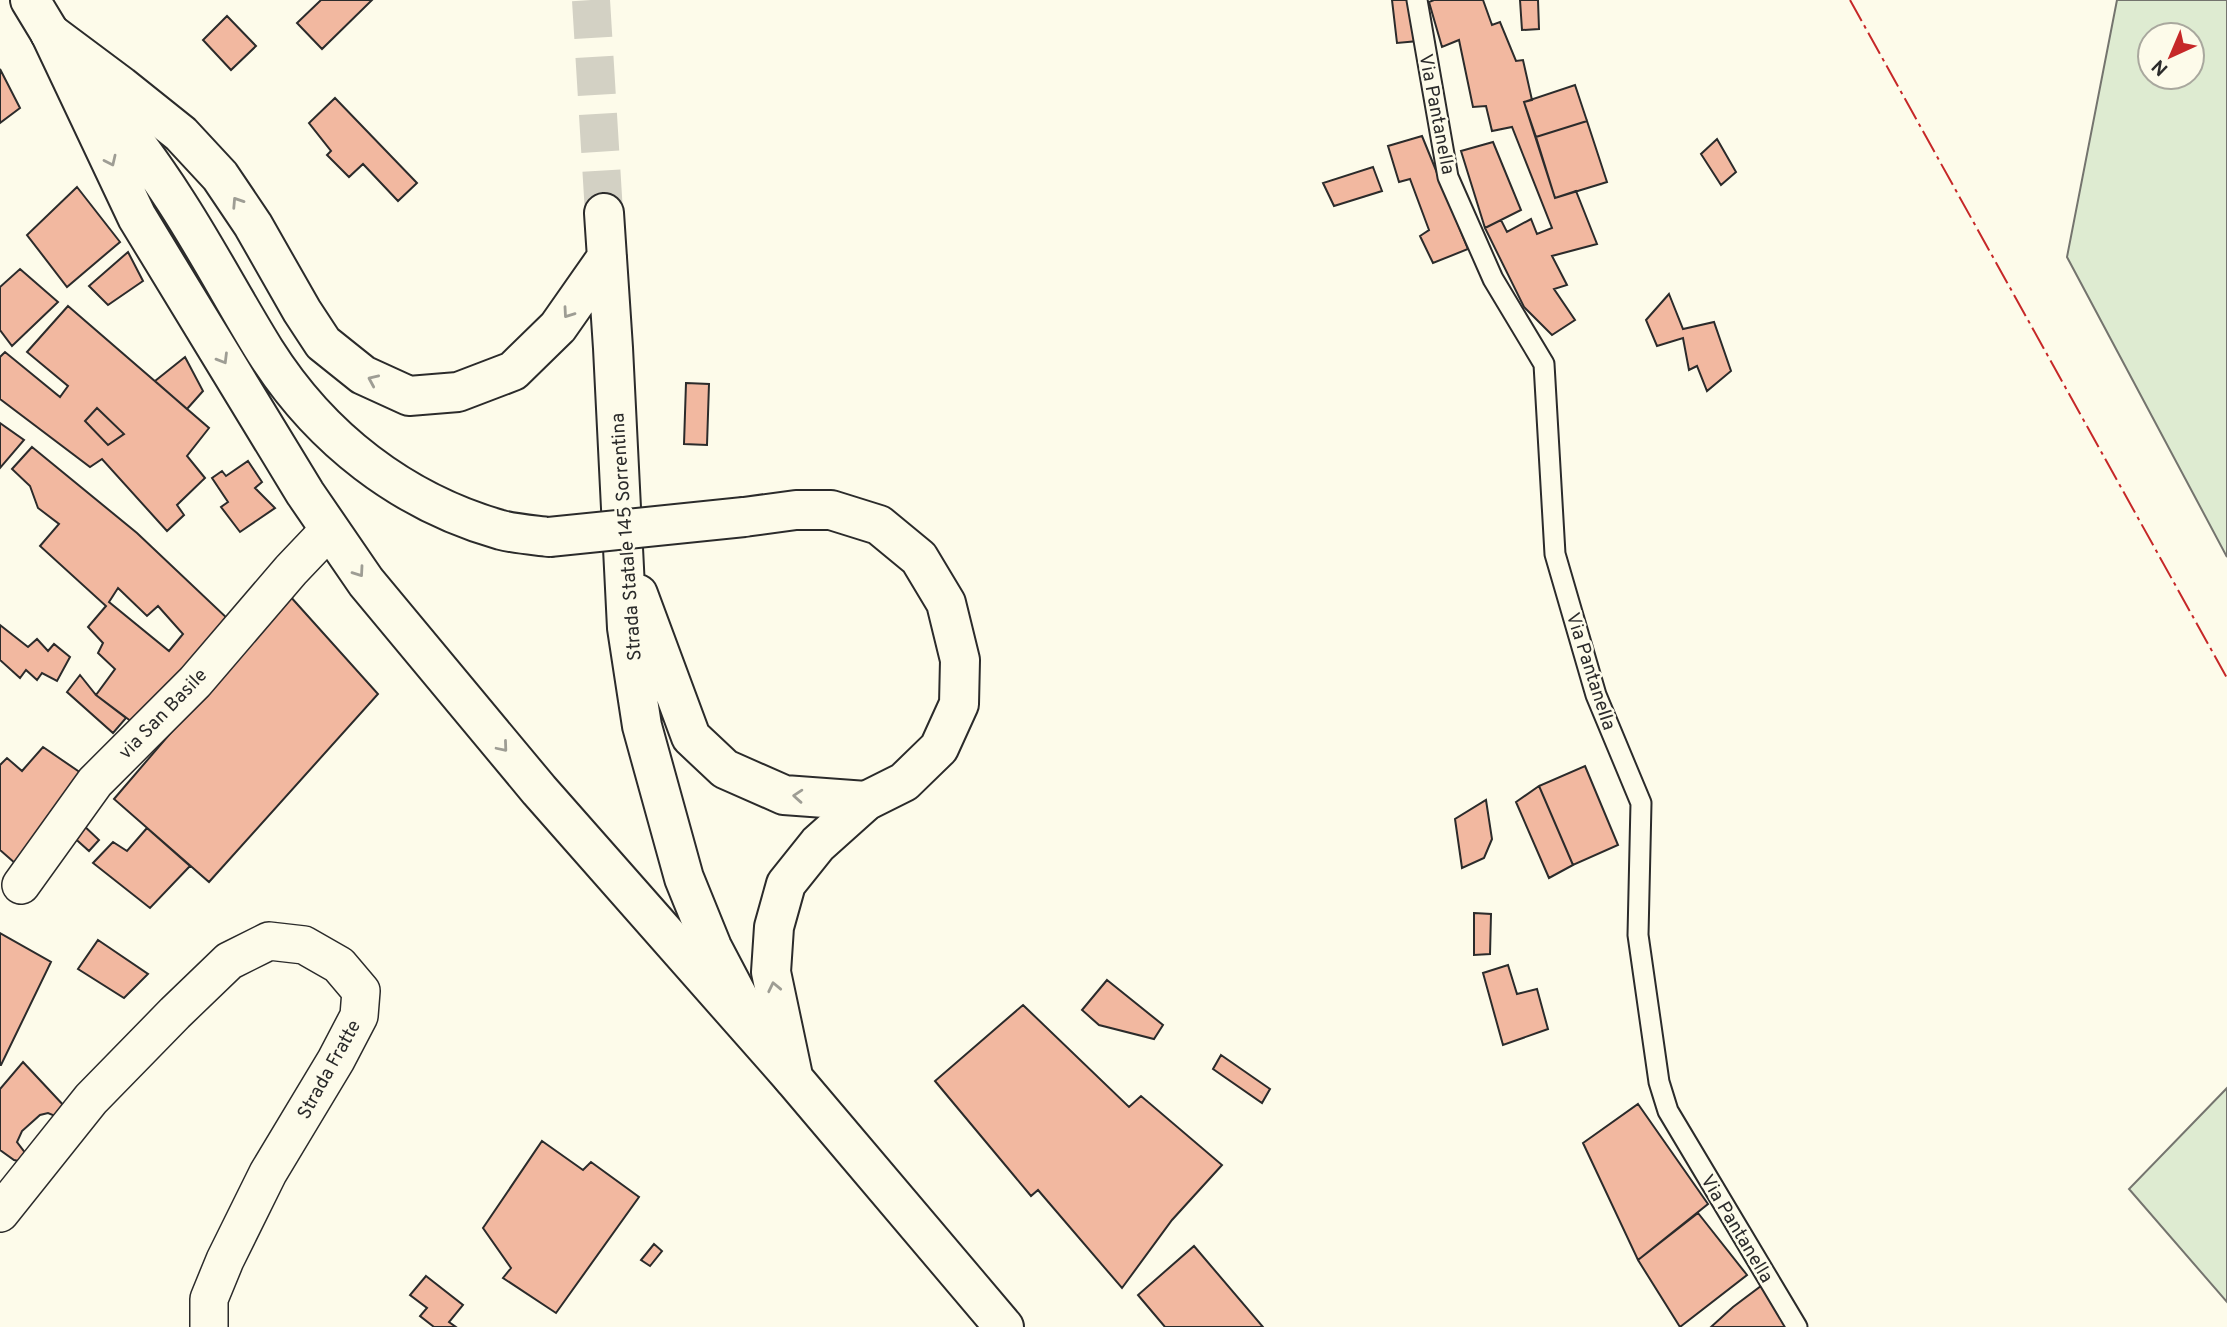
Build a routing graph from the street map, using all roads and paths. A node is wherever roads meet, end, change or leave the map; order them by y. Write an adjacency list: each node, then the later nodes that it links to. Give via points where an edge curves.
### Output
1 (30, 0): 3 (main road)
2 (1417, 0): 14 (lane, Via Pantanella, via 1448,177 1493,279 1544,364 1555,554 1596,695 1641,803 1638,935 1659,1082 1668,1111)
3 (50, 33): 5 (main road, one-way to 3, via 558,327 513,371 458,393 410,396 363,375 323,343 220,176 181,134); 6 (main road, one-way to 6, via 137,217); 8 (main road, bridge, via 176,201 266,353 309,411 396,485 449,512 503,530 549,537 831,510 879,525 919,558 946,603 960,660 959,704 939,748 904,782)
4 (604, 213): 5 (main road, Strada Statale 145 Sorrentina)
5 (607, 257): 7 (main road, Strada Statale 145 Sorrentina)
6 (330, 530): 9 (street, via San Basile, via 195,682 95,782); 10 (main road, one-way to 10, via 366,582 539,790)
7 (623, 553): 8 (main road, one-way to 7, via 784,795 725,769 691,737); 10 (main road, Strada Statale 145 Sorrentina, via 627,628 642,726 684,878 743,1006)
8 (866, 801): 10 (main road, one-way to 8, via 771,972 774,927 786,884 818,844)
9 (12, 885)
10 (793, 1078): 13 (main road)
11 (0, 1213): 12 (street, Strada Fratte, via 91,1099 229,961 269,941 304,945 339,965 361,991 359,1016 249,1210 209,1299)
12 (209, 1327)
13 (1004, 1327)
14 (1797, 1327)

